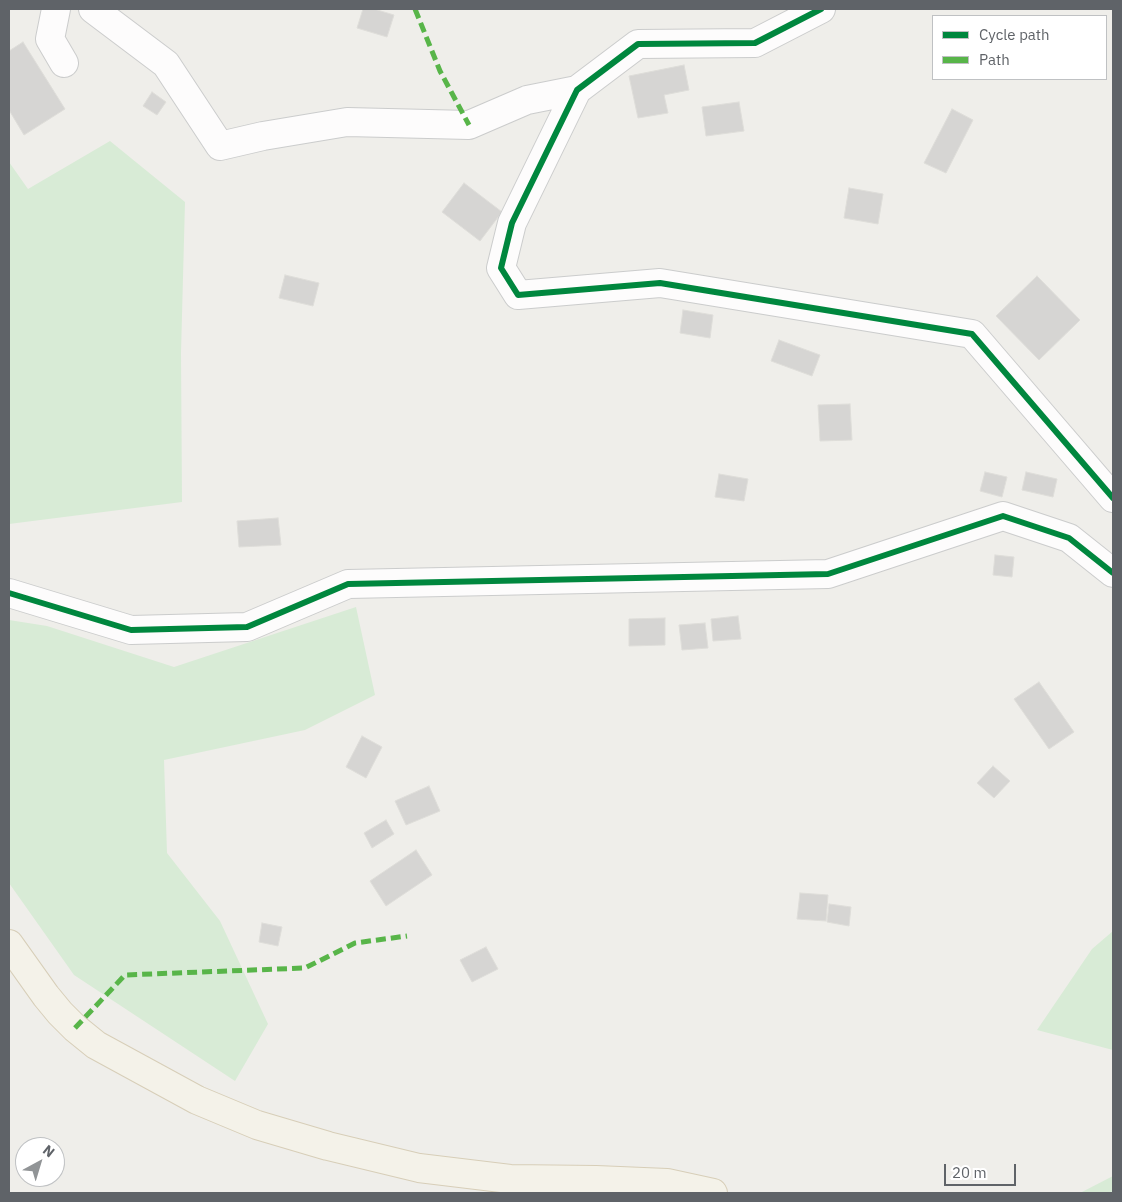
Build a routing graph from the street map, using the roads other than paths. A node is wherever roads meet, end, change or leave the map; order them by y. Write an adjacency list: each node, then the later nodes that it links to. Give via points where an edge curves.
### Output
1 (56, 9): 4 (street, via 50,39)
2 (93, 9): 5 (street, via 166,64 220,146 347,122 469,125 527,100)
3 (821, 9): 5 (street, via 755,43 638,44)
4 (64, 63)
5 (577, 90): 6 (street, via 512,223 501,268 518,295 660,283 972,334)
6 (1113, 498)
7 (1113, 573): 8 (street, via 1069,538 1002,516 828,574 348,584 247,627 131,630)
8 (9, 593)
9 (9, 944): 10 (main road, via 60,1013 96,1045 197,1100 257,1125 419,1168 510,1179 667,1183)
10 (713, 1193)

